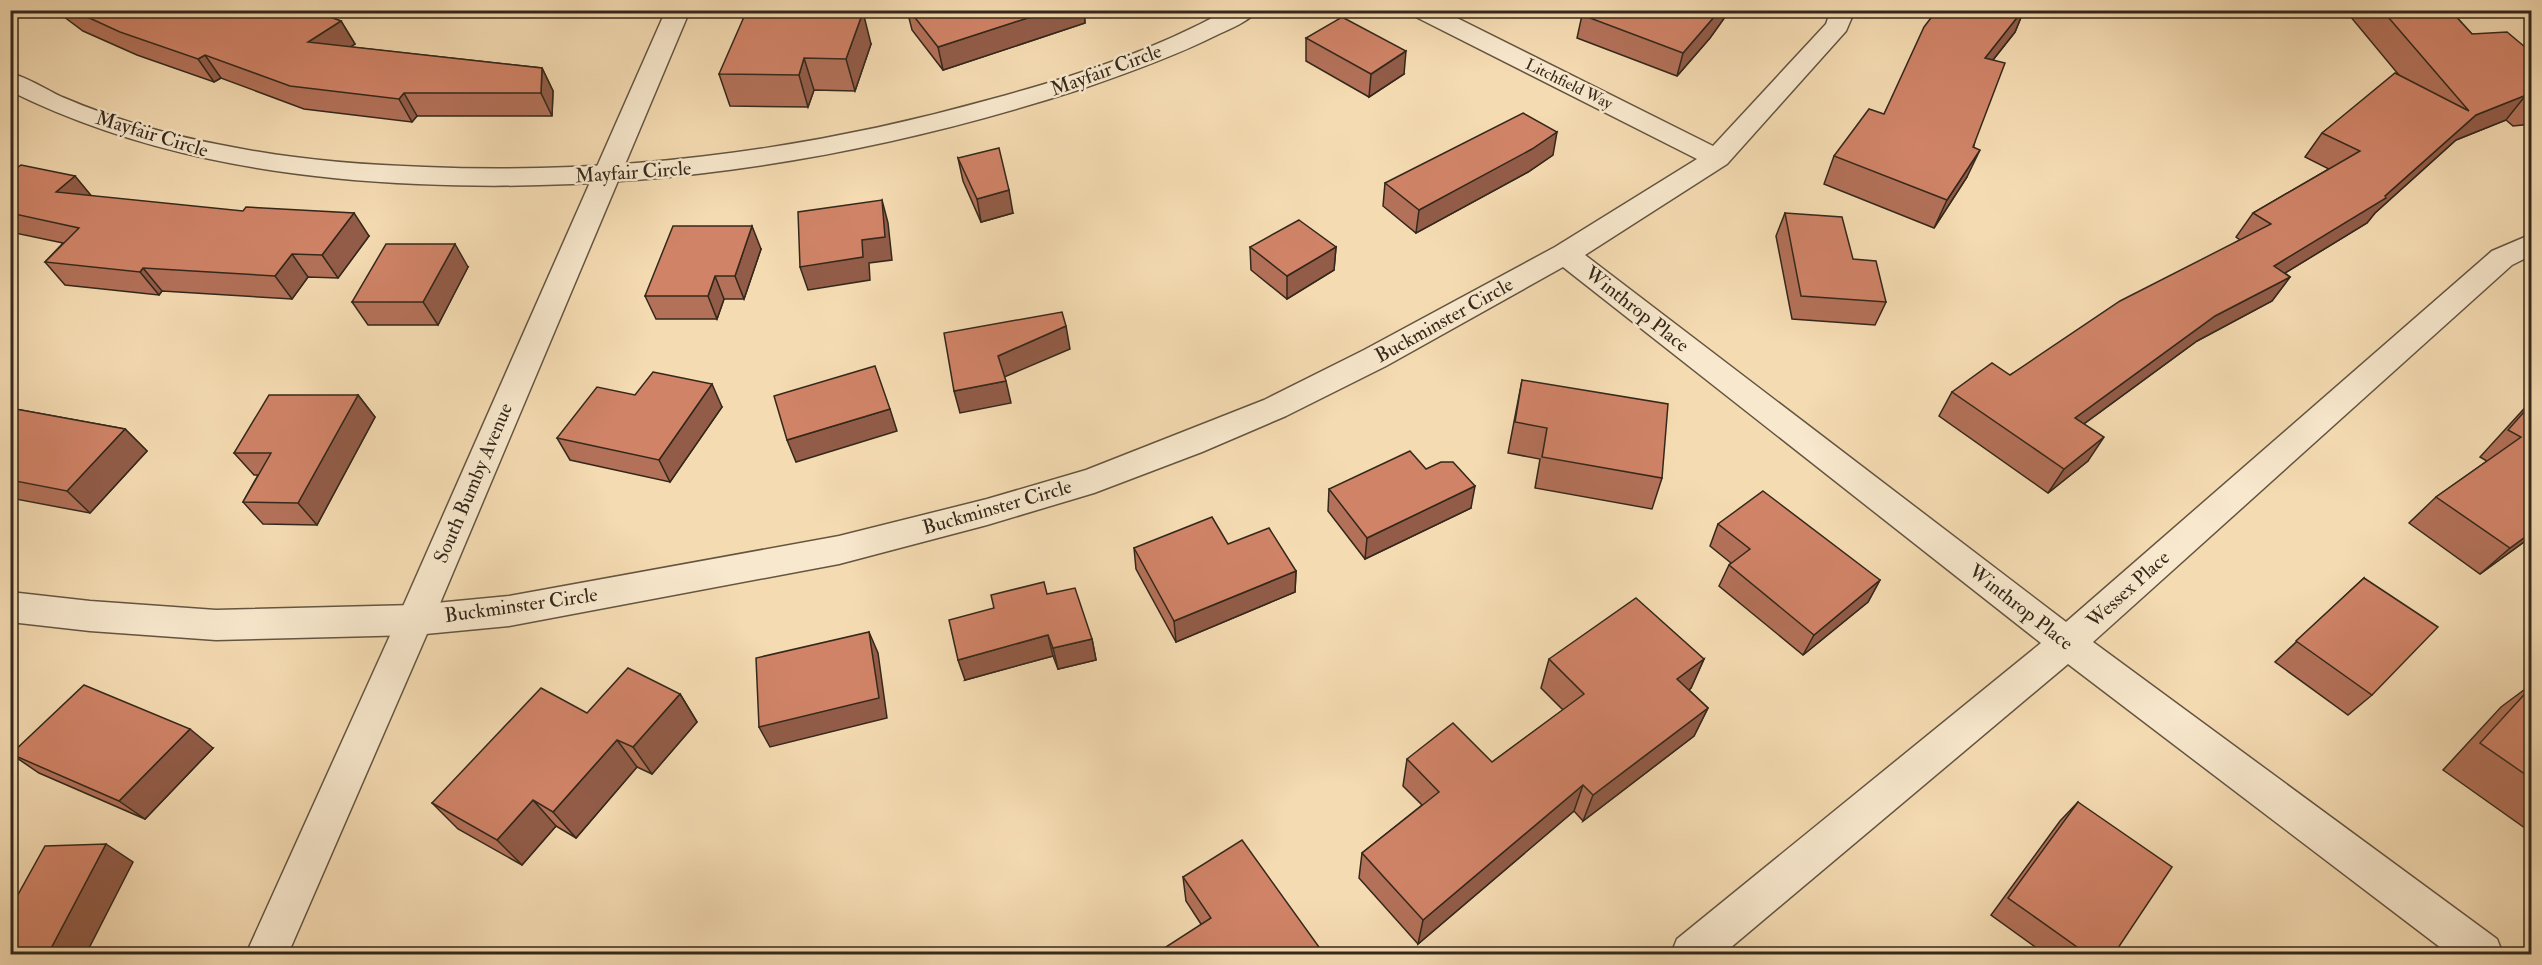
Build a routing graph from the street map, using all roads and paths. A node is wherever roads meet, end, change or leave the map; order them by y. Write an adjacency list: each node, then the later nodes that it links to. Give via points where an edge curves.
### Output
1 (678, 10): 7 (street, South Bumby Avenue)
2 (1246, 10): 7 (street, Mayfair Circle, via 1174,46 1092,78 926,126 746,162)
3 (1420, 10): 6 (street, Litchfield Way)
4 (1843, 10): 6 (street, Buckminster Circle, via 1838,26)
5 (10, 81): 7 (street, Mayfair Circle, via 119,126 248,160 461,179)
6 (1717, 158): 9 (street, Buckminster Circle)
7 (606, 176): 11 (street, South Bumby Avenue)
8 (2532, 243): 12 (street, Wessex Place, via 2502,258)
9 (1565, 254): 11 (street, Buckminster Circle, via 1275,408 1094,480 839,550 509,611); 12 (street, Winthrop Place)
10 (10, 607): 11 (street, Buckminster Circle, via 216,625)
11 (415, 620): 13 (street, South Bumby Avenue)
12 (2067, 643): 14 (street, Wessex Place); 15 (street, Winthrop Place)
13 (267, 954)
14 (1692, 954)
15 (2482, 954)

